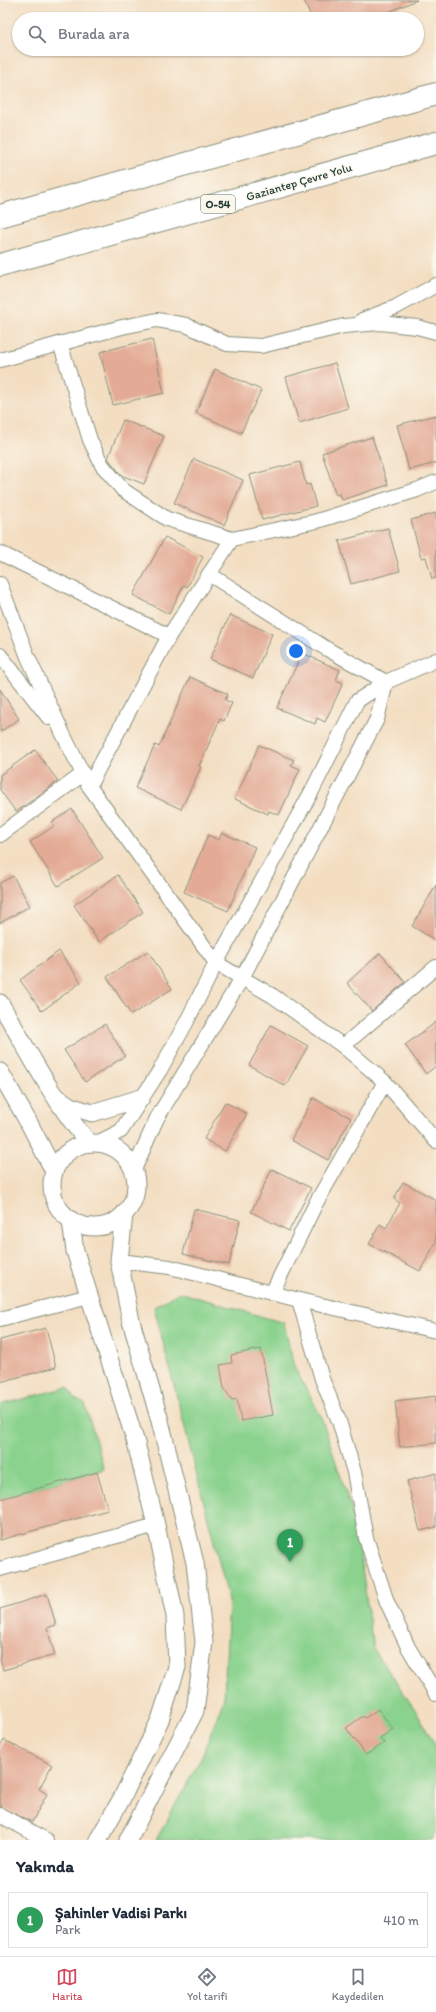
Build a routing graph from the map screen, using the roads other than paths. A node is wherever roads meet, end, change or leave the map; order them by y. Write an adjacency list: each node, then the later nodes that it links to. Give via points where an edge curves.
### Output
1 (436, 94): 3 (highway)
2 (436, 143): 4 (highway, Gaziantep Çevre Yolu / O-54)
3 (0, 216)
4 (0, 265)
5 (436, 285): 6 (street, via 396,308)
6 (344, 326): 7 (street, via 380,323); 8 (street, via 261,346 227,344 186,325 157,320 122,326)
7 (436, 332)
8 (60, 343): 9 (street); 11 (street, via 90,440 102,465 123,490 167,519)
9 (0, 360)
10 (436, 482): 11 (street, via 317,521)
11 (232, 539): 13 (street)
12 (0, 553): 15 (street)
13 (209, 574): 15 (street); 18 (street, via 327,649)
14 (0, 584): 19 (street, via 28,657)
15 (169, 636): 20 (street)
16 (0, 655): 19 (street)
17 (436, 660): 18 (street)
18 (386, 682): 22 (street, via 357,701 312,791); 24 (street, via 377,719)
19 (63, 734): 20 (street)
20 (86, 780): 21 (street); 22 (street)
21 (0, 835)
22 (216, 963): 24 (street); 30 (street, via 183,1030)
23 (436, 967): 26 (street)
24 (242, 978): 26 (street, via 273,996); 33 (street, via 157,1118)
25 (0, 1002): 29 (street)
26 (343, 1046): 28 (street)
27 (0, 1072): 34 (street)
28 (385, 1082): 31 (street); 38 (street, via 316,1203)
29 (55, 1096): 30 (street, via 70,1106 92,1113); 32 (street, via 73,1125)
30 (141, 1098): 32 (street, via 121,1131)
31 (436, 1141)
32 (94, 1142): 33 (street, via 112,1147 124,1155); 34 (street, via 75,1147 64,1155)
33 (134, 1170): 35 (street, via 134,1198)
34 (54, 1171): 36 (street, via 54,1199)
35 (124, 1214): 36 (street, via 99,1227); 37 (street)
36 (71, 1221): 39 (street, via 75,1251)
37 (119, 1261): 38 (street, via 170,1268); 49 (street, via 131,1321 160,1421 195,1563 204,1642 196,1711)
38 (272, 1293): 40 (street)
39 (89, 1296): 41 (street); 43 (street, via 136,1442)
40 (299, 1300): 42 (street); 45 (street, via 322,1379 339,1421 354,1472 366,1538 387,1602 408,1647)
41 (0, 1319)
42 (436, 1331)
43 (156, 1525): 44 (street); 48 (street, via 175,1616 177,1666 160,1720 122,1798)
44 (0, 1569)
45 (436, 1694)
46 (0, 1815): 47 (street)
47 (46, 1840)
48 (98, 1840)
49 (128, 1840)

